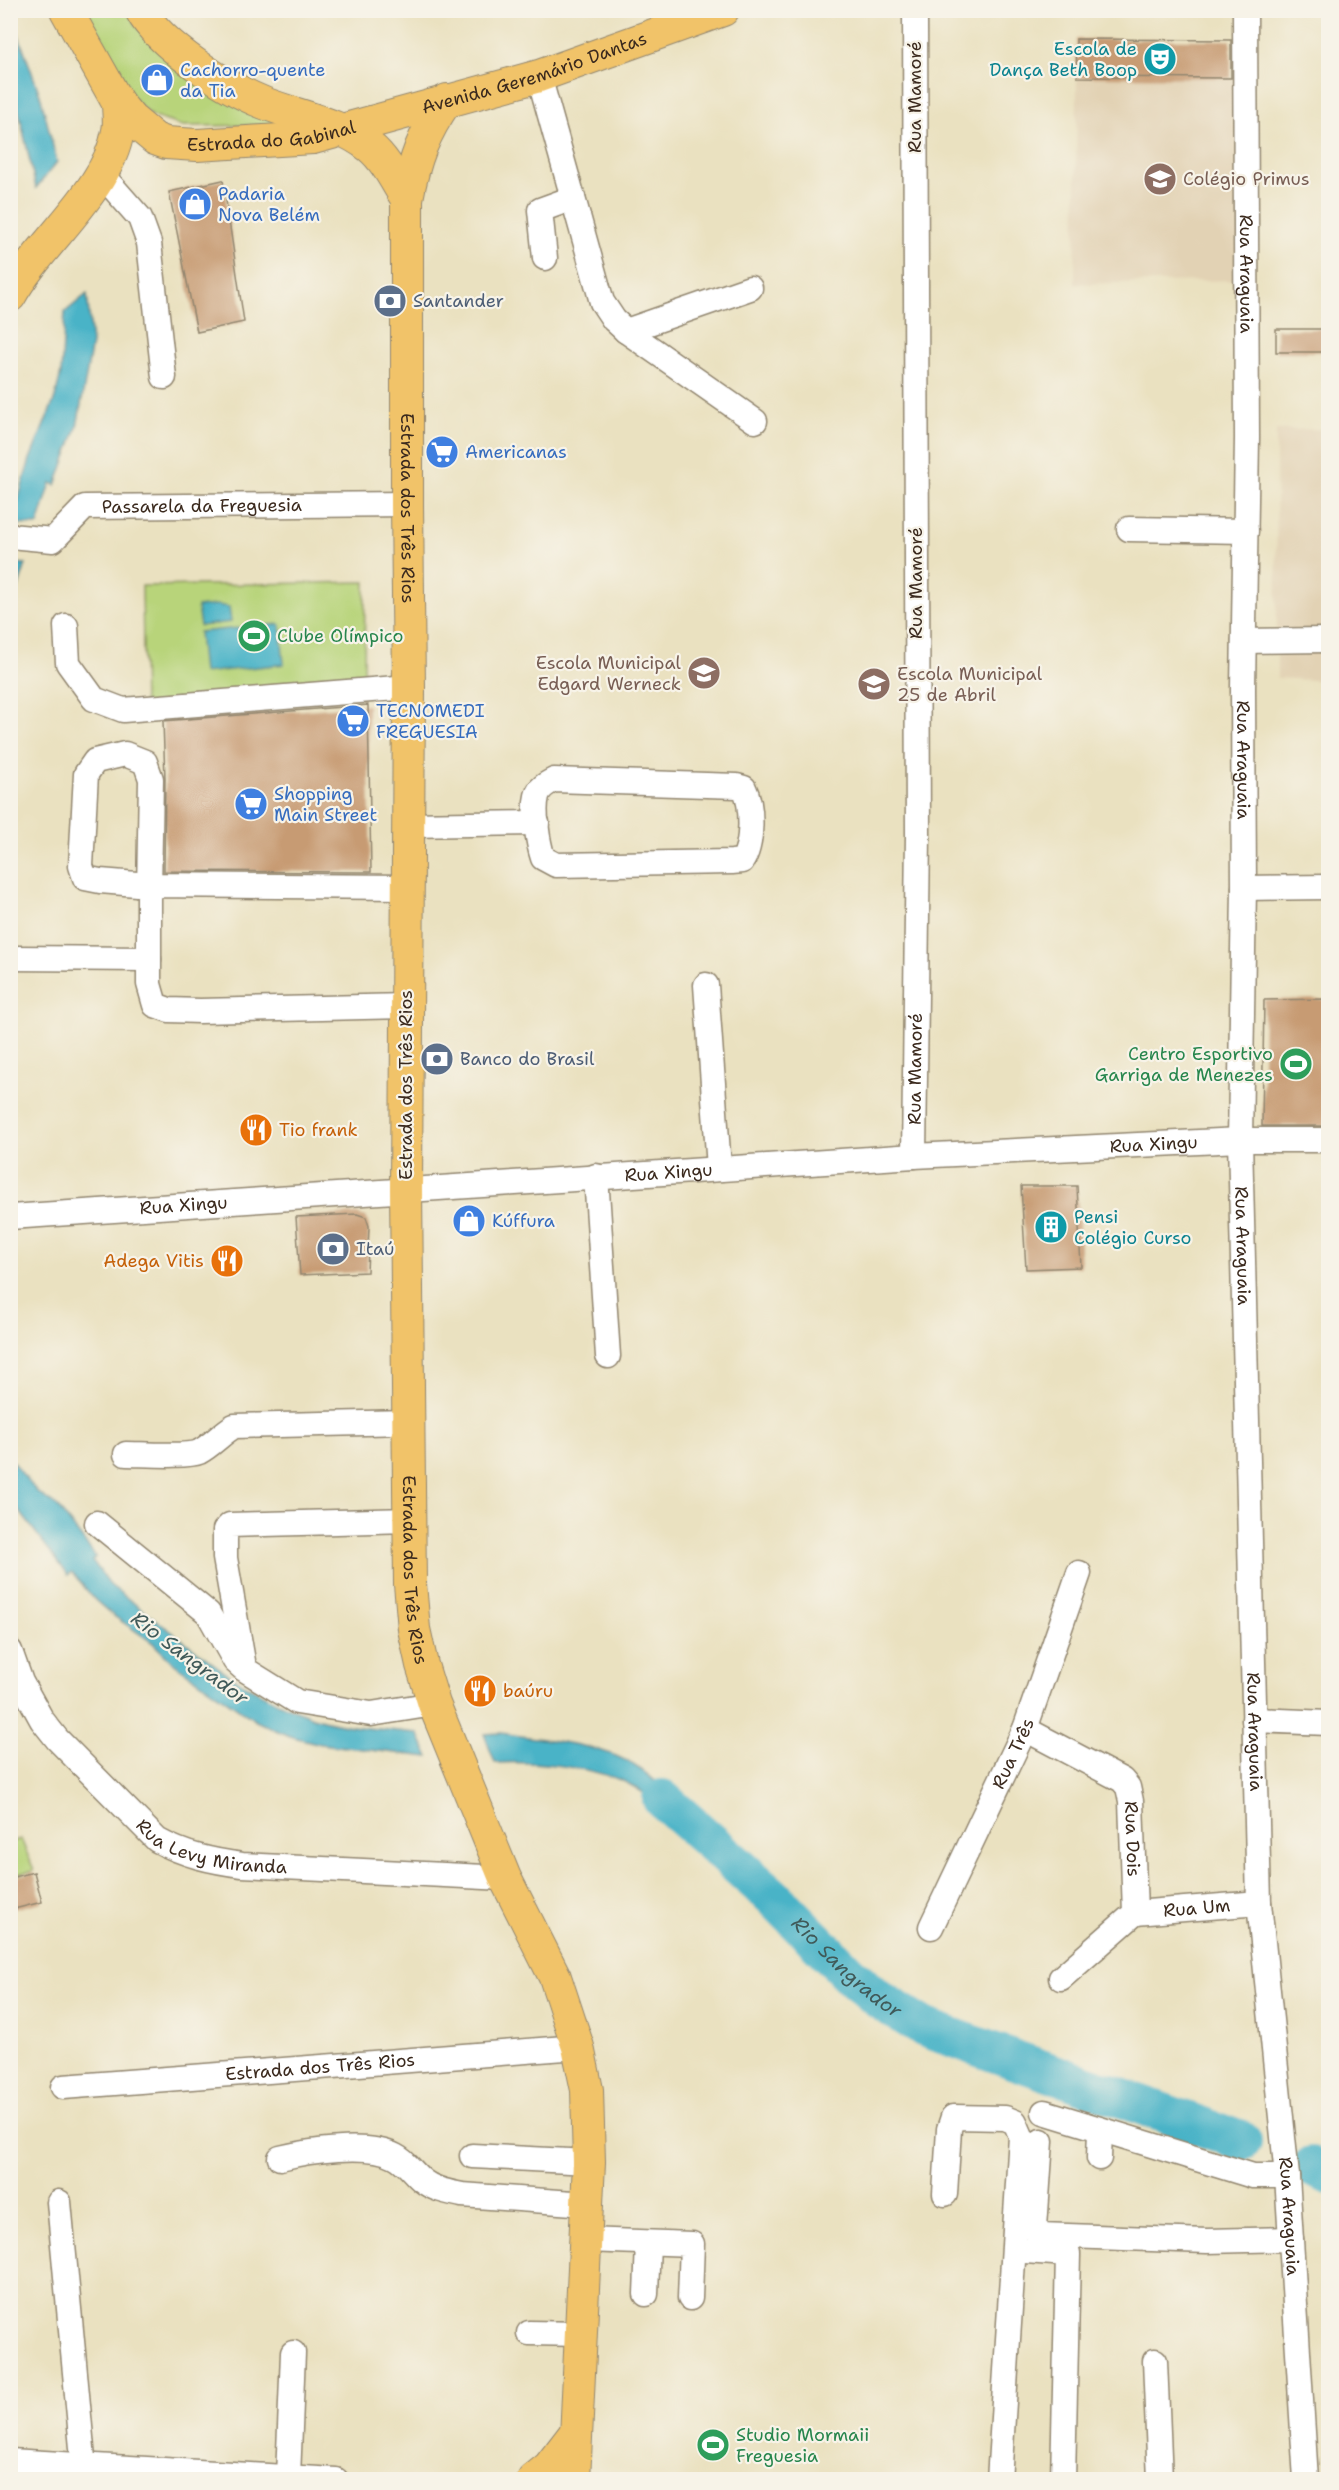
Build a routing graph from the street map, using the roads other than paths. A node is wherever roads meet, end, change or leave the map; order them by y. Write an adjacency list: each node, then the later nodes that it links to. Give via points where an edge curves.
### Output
1 (66, 10): 8 (main road, Estrada do Gabinal)
2 (141, 10): 9 (main road, Estrada do Gabinal, via 155,30 234,90)
3 (723, 10): 6 (main road, Avenida Geremário Dantas)
4 (915, 10): 39 (street, Rua Mamoré, via 918,835)
5 (1245, 10): 21 (street, Rua Araguaia)
6 (539, 76): 7 (main road, Avenida Geremário Dantas); 11 (street)
7 (447, 100): 9 (main road, Avenida Geremário Dantas); 12 (main road, Estrada dos Três Rios, via 430,125 416,158)
8 (118, 103): 9 (main road, Estrada do Gabinal, via 147,134 166,143 287,141); 10 (main road, via 118,129)
9 (344, 129): 12 (main road, via 383,161)
10 (102, 175): 15 (main road); 17 (street, via 140,218 149,243)
11 (573, 198): 13 (street, via 540,210); 16 (street, via 602,302)
12 (407, 199): 19 (main road, Estrada dos Três Rios)
13 (545, 258)
14 (750, 288): 16 (street)
15 (13, 289)
16 (626, 331): 18 (street)
17 (165, 377)
18 (755, 421)
19 (406, 504): 22 (street, Passarela da Freguesia, via 85,507 53,540); 26 (main road, Estrada dos Três Rios)
20 (1129, 529): 21 (street)
21 (1246, 531): 25 (street, Rua Araguaia)
22 (10, 536)
23 (66, 626): 26 (street, via 68,663 94,699 123,710)
24 (1329, 640): 25 (street)
25 (1244, 641): 32 (street, Rua Araguaia)
26 (409, 687): 28 (main road, Estrada dos Três Rios)
27 (537, 824): 27 (street, via 537,796 544,785 554,780 736,786 744,788 750,798 748,852 742,861 556,865 543,858); 28 (street)
28 (407, 825): 30 (main road, Estrada dos Três Rios)
29 (149, 885): 29 (street, via 85,878 81,866 86,774 95,761 125,754 145,762 151,778); 30 (street); 34 (street)
30 (406, 887): 36 (main road, Estrada dos Três Rios)
31 (1329, 887): 32 (street)
32 (1244, 888): 37 (street, Rua Araguaia)
33 (10, 958): 34 (street)
34 (149, 959): 36 (street, via 149,984 155,1005 169,1010)
35 (706, 985): 40 (street)
36 (406, 1006): 42 (main road, Estrada dos Três Rios)
37 (1240, 1140): 38 (street, Rua Xingu); 39 (street, Rua Xingu); 53 (street, Rua Araguaia)
38 (1329, 1140)
39 (914, 1156): 40 (street, Rua Xingu)
40 (720, 1168): 41 (street, Rua Xingu)
41 (596, 1176): 42 (street, Rua Xingu); 44 (street)
42 (405, 1189): 43 (street, Rua Xingu); 45 (main road, Estrada dos Três Rios)
43 (10, 1217)
44 (609, 1356)
45 (408, 1422): 46 (street, via 234,1426 196,1454); 47 (main road, Estrada dos Três Rios)
46 (126, 1454)
47 (409, 1520): 51 (street, via 230,1525 225,1530 225,1558); 52 (main road, Estrada dos Três Rios, via 414,1629)
48 (97, 1523): 51 (street, via 208,1613 235,1661)
49 (1079, 1574): 55 (street, Rua Três)
50 (10, 1650): 56 (street, Rua Levy Miranda, via 31,1703 57,1739 157,1839 175,1850 242,1865)
51 (244, 1669): 52 (street, via 297,1702 371,1714)
52 (434, 1704): 56 (main road, Estrada dos Três Rios)
53 (1254, 1720): 54 (street); 57 (street, Rua Araguaia)
54 (1329, 1723)
55 (1025, 1729): 58 (street, Rua Dois, via 1111,1772 1128,1787); 59 (street, Rua Três)
56 (505, 1878): 61 (main road, Estrada dos Três Rios, via 555,1977)
57 (1259, 1903): 58 (street, Rua Um); 70 (street, Rua Araguaia)
58 (1135, 1913): 60 (street)
59 (931, 1927)
60 (1061, 1978)
61 (578, 2047): 62 (street, Estrada dos Três Rios); 69 (main road, Estrada dos Três Rios, via 587,2090)
62 (63, 2087)
63 (1044, 2112): 64 (street)
64 (1100, 2130): 68 (street); 70 (street, via 1253,2176)
65 (1041, 2141): 74 (street, via 1035,2227 1040,2235 1207,2241)
66 (472, 2156): 69 (street)
67 (280, 2158): 73 (street, via 327,2149 375,2151 394,2155 424,2182 442,2191)
68 (1099, 2158)
69 (589, 2162): 73 (main road, Estrada dos Três Rios)
70 (1287, 2176): 74 (street, Rua Araguaia)
71 (945, 2194): 91 (street, via 949,2129 954,2117 1005,2118 1015,2122 1021,2136)
72 (59, 2202): 86 (street)
73 (587, 2204): 75 (main road, Estrada dos Três Rios)
74 (1291, 2239): 94 (street, Rua Araguaia)
75 (586, 2240): 76 (street); 81 (main road, Estrada dos Três Rios)
76 (648, 2243): 78 (street); 79 (street, via 692,2244)
77 (1025, 2251): 92 (street, via 1068,2254)
78 (646, 2294)
79 (690, 2298)
80 (529, 2332): 81 (street)
81 (581, 2334): 84 (main road, Estrada dos Três Rios)
82 (293, 2353): 87 (street)
83 (1155, 2361): 93 (street)
84 (576, 2432): 89 (main road, via 549,2467); 90 (main road, Estrada dos Três Rios)
85 (10, 2461): 86 (street)
86 (85, 2472): 87 (street)
87 (288, 2476): 88 (street)
88 (336, 2480)
89 (533, 2480)
90 (574, 2480)
91 (999, 2480)
92 (1064, 2480)
93 (1160, 2480)
94 (1306, 2480)

